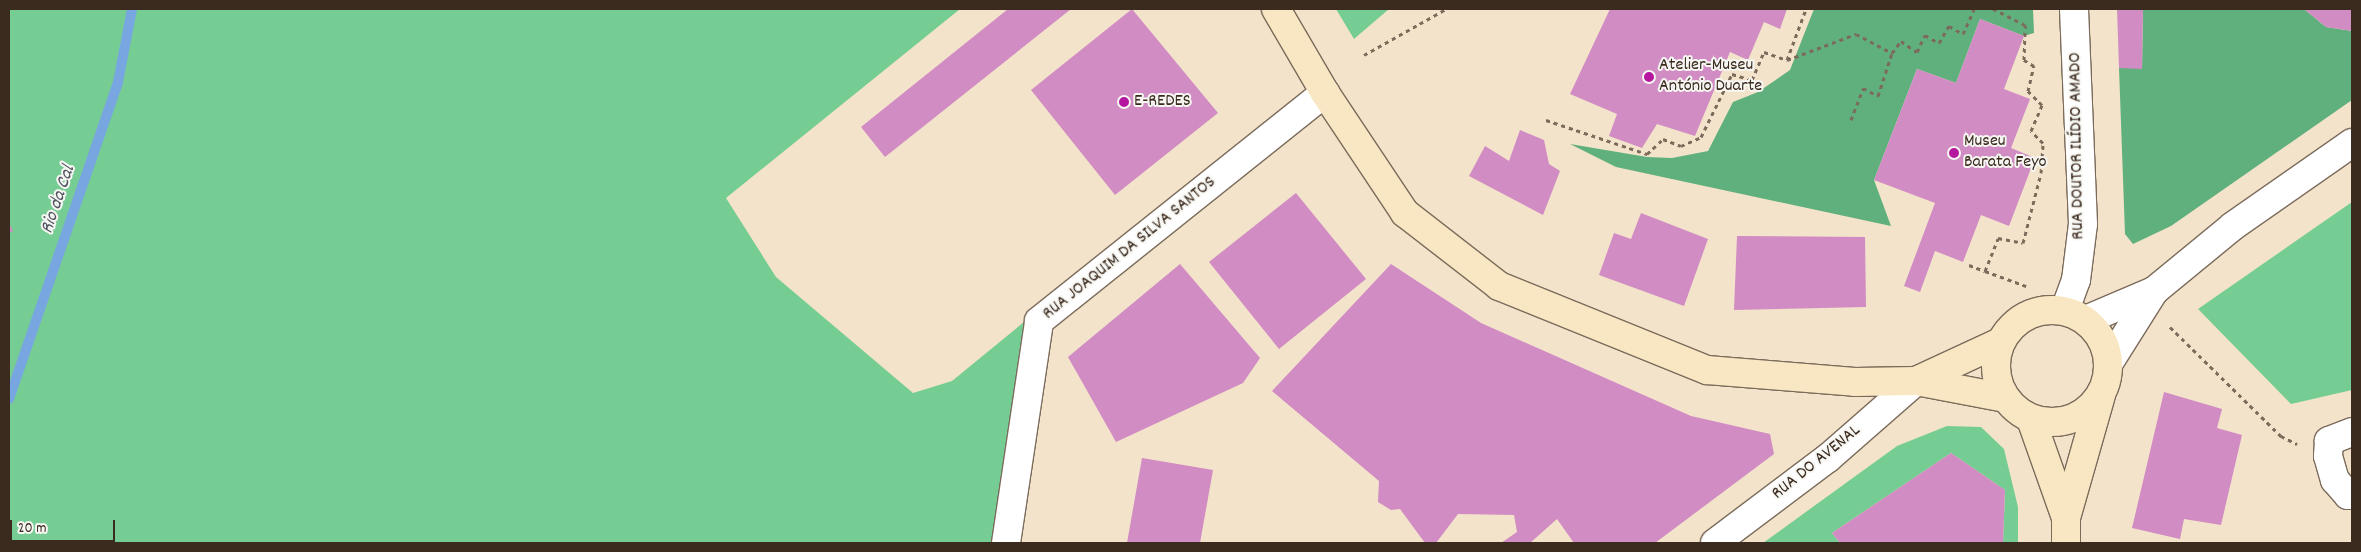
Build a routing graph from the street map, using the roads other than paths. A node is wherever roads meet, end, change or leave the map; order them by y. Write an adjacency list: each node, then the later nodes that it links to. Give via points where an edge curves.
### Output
1 (1276, 9): 3 (main road)
2 (2074, 9): 6 (street, RUA DOUTOR ILÍDIO AMADO, via 2083,224)
3 (1325, 93): 9 (main road, via 1405,214 1499,286 1707,370 1855,382); 16 (street, RUA JOAQUIM DA SILVA SANTOS, via 1039,321)
4 (2352, 143): 5 (street, via 2233,226)
5 (2154, 291): 6 (street); 8 (street)
6 (2075, 315): 7 (main road, via 2046,309 2027,314 2011,326); 8 (main road, via 2102,340)
7 (2000, 342): 9 (main road, RUA DO AVENAL); 11 (main road, via 1995,360 1997,380)
8 (2108, 364): 10 (main road)
9 (1916, 381): 11 (main road); 17 (street, RUA DO AVENAL, via 1828,458)
10 (2102, 391): 12 (main road, via 2093,405 2072,418 2048,422); 15 (main road)
11 (2004, 398): 12 (main road)
12 (2031, 419): 15 (main road)
13 (2352, 432): 14 (street, via 2329,441 2328,456 2336,480 2348,495)
14 (2352, 495)
15 (2066, 530)
16 (1006, 543)
17 (1715, 543)

